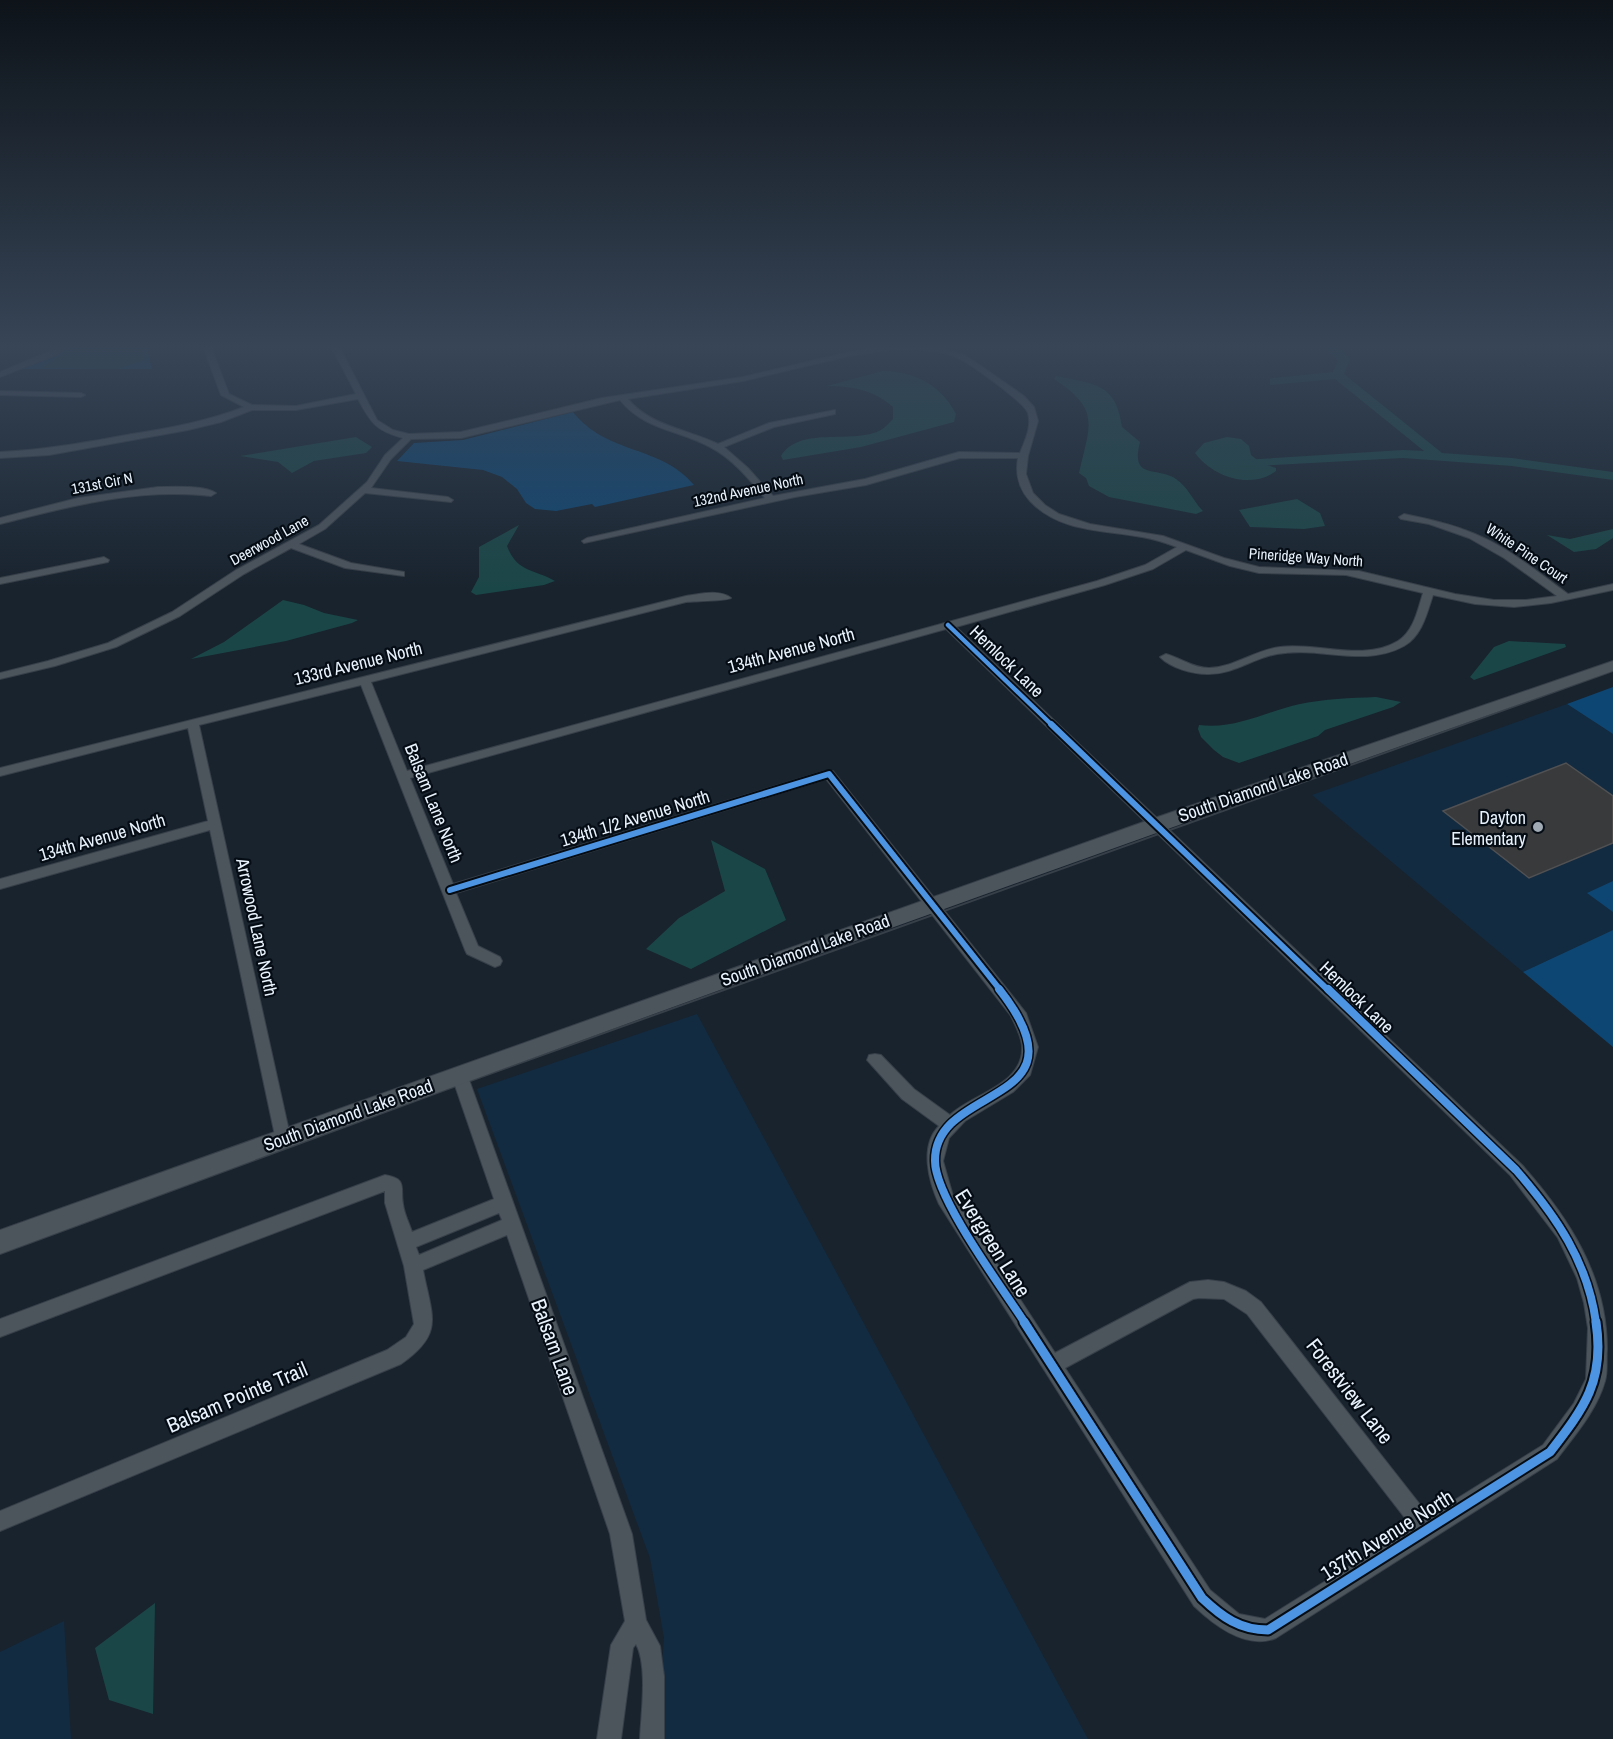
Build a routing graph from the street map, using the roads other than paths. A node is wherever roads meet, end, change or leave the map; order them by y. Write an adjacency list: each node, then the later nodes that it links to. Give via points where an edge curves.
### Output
1 (196, 425): 9 (street, via 49,452)
2 (378, 425): 7 (street)
3 (502, 425): 7 (street, Pineridge Way North, via 460,435)
4 (659, 425): 8 (street)
5 (772, 425): 8 (street)
6 (1033, 425): 10 (street, Pineridge Way North)
7 (409, 437): 11 (street, Deerwood Lane, via 388,457)
8 (717, 447): 13 (street, via 736,460)
9 (0, 455)
10 (1022, 456): 13 (street, 132nd Avenue North, via 959,455 866,482); 19 (street, Pineridge Way North, via 1026,487 1048,510 1078,524 1142,534)
11 (364, 490): 14 (street); 18 (street, Deerwood Lane, via 322,527)
12 (211, 493): 16 (street, 131st Cir N, via 146,490)
13 (771, 499): 17 (street, 132nd Avenue North)
14 (448, 500)
15 (1404, 517): 25 (street, White Pine Court, via 1472,534)
16 (0, 521)
17 (587, 541)
18 (293, 545): 21 (street, via 349,566); 30 (street, Deerwood Lane, via 240,572 146,630 84,654)
19 (1185, 548): 24 (street, Pineridge Way North, via 1238,567 1275,572 1355,573); 27 (street, 134th Avenue North, via 1129,574)
20 (105, 560): 22 (street)
21 (400, 574)
22 (0, 581)
23 (1613, 587): 25 (street, Pineridge Way North)
24 (1429, 591): 25 (street, Pineridge Way North, via 1489,603 1516,604); 28 (street, via 1413,632 1386,650 1276,651 1224,670 1209,671 1184,667)
25 (1564, 596)
26 (726, 598): 31 (street, 133rd Avenue North, via 686,599)
27 (948, 625): 35 (street, 134th Avenue North); 37 (street, Hemlock Lane)
28 (1166, 657)
29 (1613, 666): 37 (street, South Diamond Lake Road)
30 (0, 675)
31 (365, 680): 32 (street, 133rd Avenue North); 35 (street, Balsam Lane North)
32 (193, 723): 33 (street, 133rd Avenue North); 36 (street, Arrowood Lane North)
33 (0, 772)
34 (829, 774): 39 (street, 134th 1/2 Avenue North); 40 (street, Evergreen Lane)
35 (403, 776): 39 (street, Balsam Lane North)
36 (214, 824): 38 (street, 134th Avenue North); 45 (street, Arrowood Lane North)
37 (1156, 825): 40 (street, South Diamond Lake Road); 53 (street, Hemlock Lane, via 1516,1170 1564,1231 1593,1298 1599,1332 1596,1380 1574,1423)
38 (0, 884)
39 (450, 890): 41 (street, Balsam Lane North, via 472,950)
40 (933, 905): 43 (street, South Diamond Lake Road); 44 (street, Evergreen Lane, via 1018,1013 1029,1041 1023,1073 1012,1086)
41 (495, 961)
42 (875, 1060): 44 (street, via 908,1094)
43 (459, 1074): 45 (street, South Diamond Lake Road); 46 (street, Balsam Lane)
44 (949, 1124): 52 (street, Evergreen Lane, via 937,1145 937,1181)
45 (283, 1140): 48 (street, South Diamond Lake Road)
46 (504, 1203): 47 (street, Balsam Lane); 49 (street)
47 (512, 1224): 50 (street); 56 (street, Balsam Lane, via 621,1534)
48 (0, 1242)
49 (405, 1243): 50 (street, Balsam Pointe Trail); 51 (street, Balsam Pointe Trail, via 394,1203 395,1188 382,1183)
50 (413, 1266): 54 (street, Balsam Pointe Trail, via 424,1326 406,1350)
51 (0, 1328)
52 (1051, 1365): 55 (street, Forestview Lane, via 1190,1291 1215,1288 1243,1297); 57 (street, Evergreen Lane, via 1202,1598)
53 (1550, 1452): 55 (street, 137th Avenue North)
54 (0, 1521)
55 (1426, 1529): 57 (street, 137th Avenue North, via 1268,1630)
56 (636, 1623): 58 (street, via 622,1645); 59 (street, Balsam Lane, via 649,1646 653,1676)
57 (1239, 1627)
58 (609, 1739)
59 (652, 1739)

